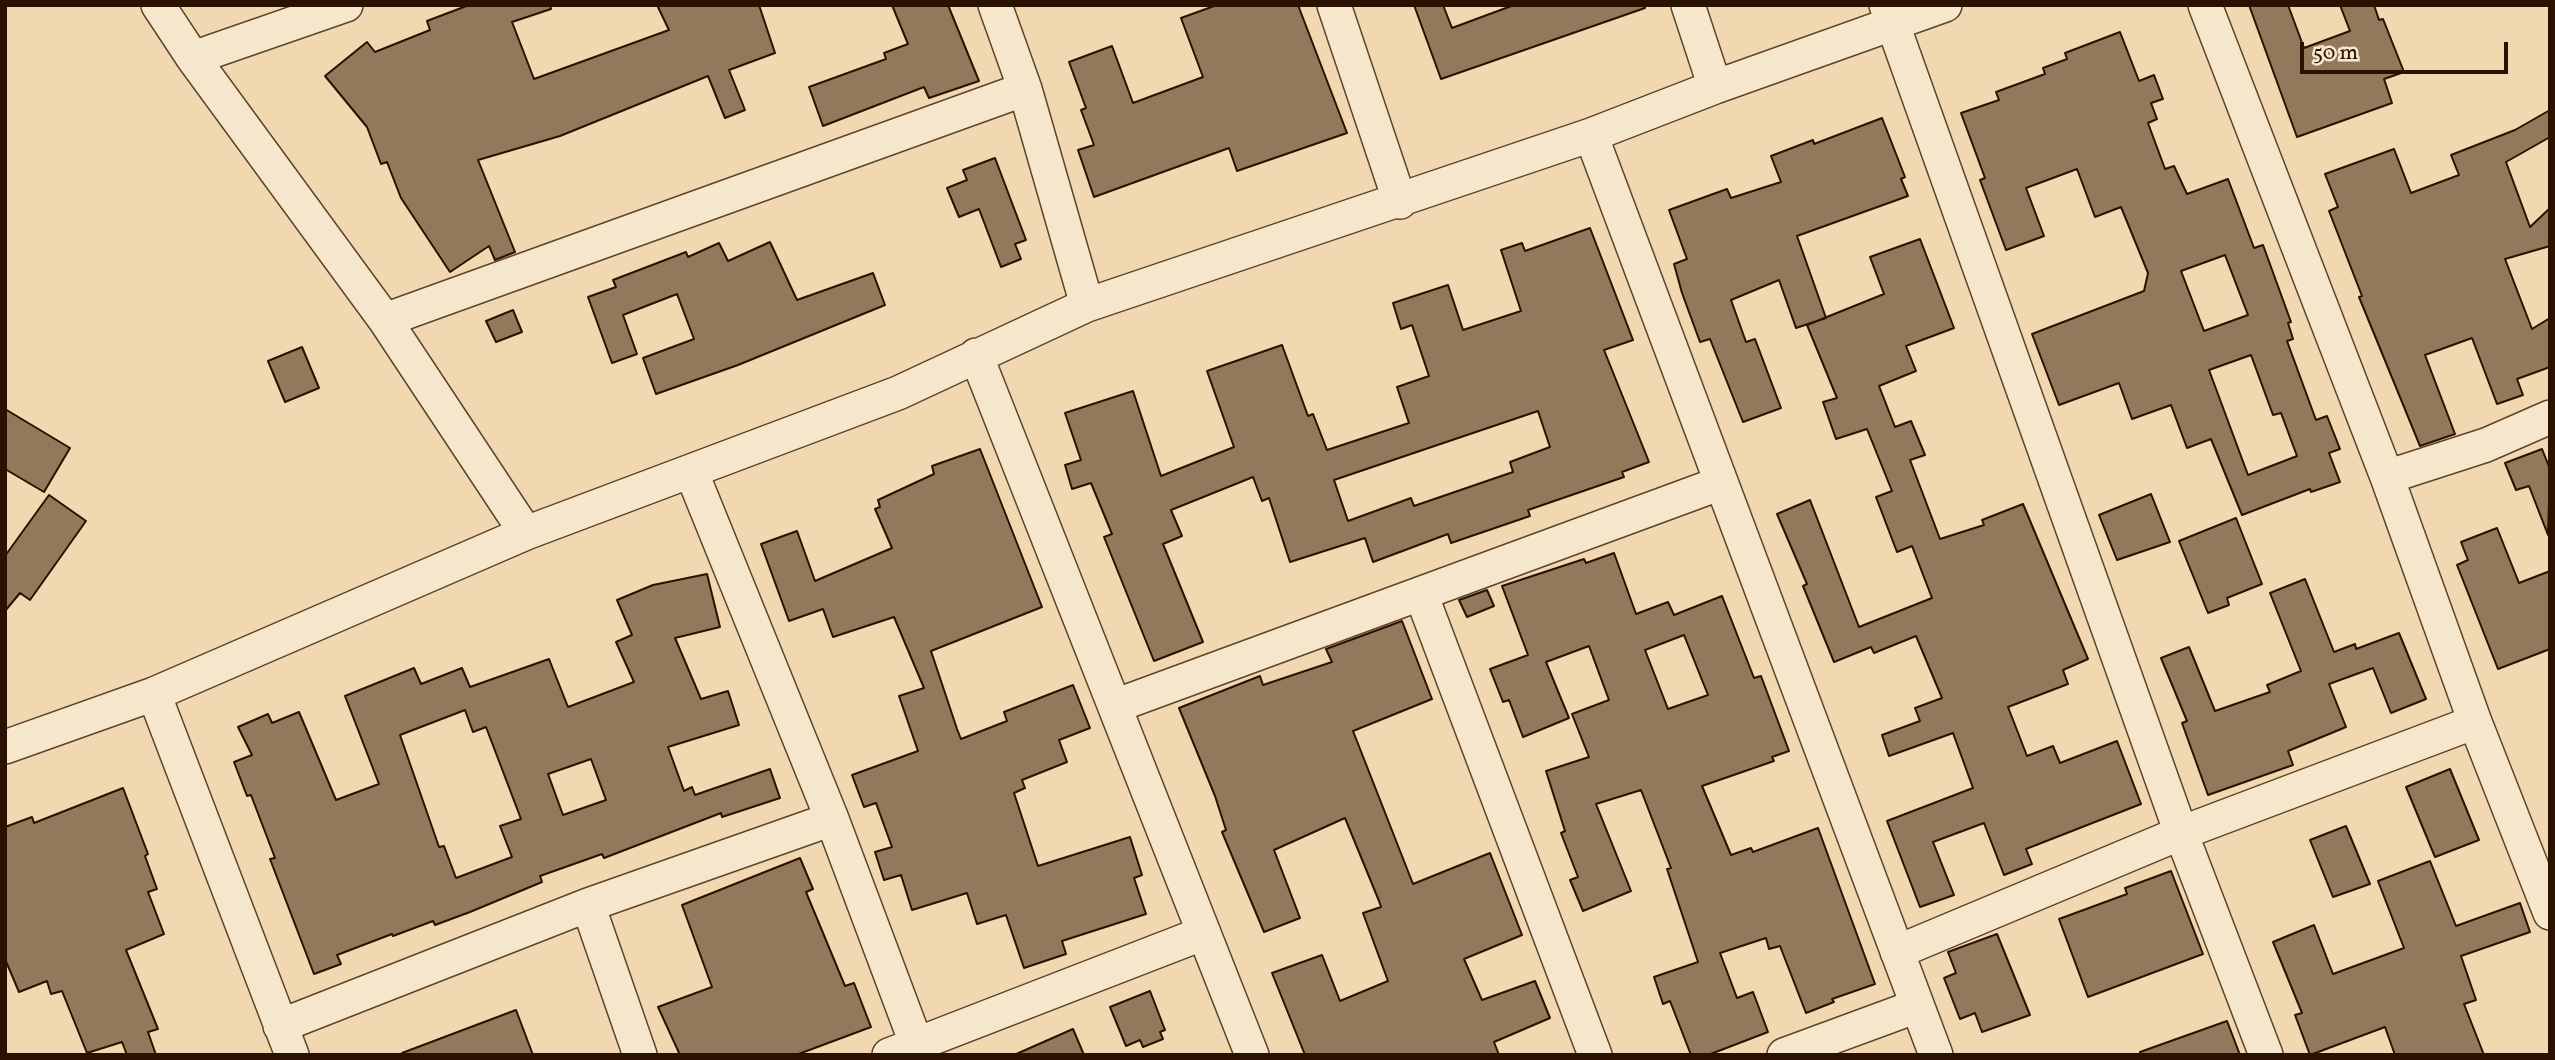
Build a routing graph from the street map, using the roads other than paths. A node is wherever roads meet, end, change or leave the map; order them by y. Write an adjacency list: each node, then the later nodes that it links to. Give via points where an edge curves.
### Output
1 (158, 5): 9 (street)
2 (346, 5): 9 (street)
3 (995, 5): 11 (street)
4 (1334, 5): 13 (street)
5 (1688, 5): 10 (street)
6 (1945, 5): 8 (street)
7 (2205, 5): 19 (street)
8 (1889, 14): 10 (street); 28 (street)
9 (193, 58): 15 (street)
10 (1715, 87): 12 (street)
11 (1025, 89): 14 (street); 15 (street)
12 (1591, 135): 13 (street); 20 (street)
13 (1400, 202): 14 (street)
14 (1087, 305): 16 (street)
15 (384, 320): 21 (street)
16 (976, 355): 18 (street, via 898,393); 24 (street)
17 (2550, 417): 19 (street, via 2486,445)
18 (691, 471): 21 (street); 27 (street)
19 (2387, 477): 25 (street)
20 (1721, 483): 22 (street); 32 (street)
21 (526, 533): 23 (street)
22 (1421, 594): 24 (street); 38 (street)
23 (154, 694): 26 (street); 34 (street)
24 (1115, 706): 31 (street)
25 (2475, 722): 28 (street); 30 (street)
26 (5, 747)
27 (832, 819): 29 (street); 35 (street)
28 (2181, 833): 32 (street); 41 (street)
29 (588, 905): 34 (street); 36 (street)
30 (2550, 912)
31 (1204, 933): 35 (street); 37 (street)
32 (1898, 952): 33 (street)
33 (1917, 1006): 39 (street); 40 (street)
34 (286, 1040)
35 (902, 1049)
36 (640, 1055)
37 (1252, 1055)
38 (1595, 1055)
39 (1784, 1055)
40 (1936, 1055)
41 (2266, 1055)

